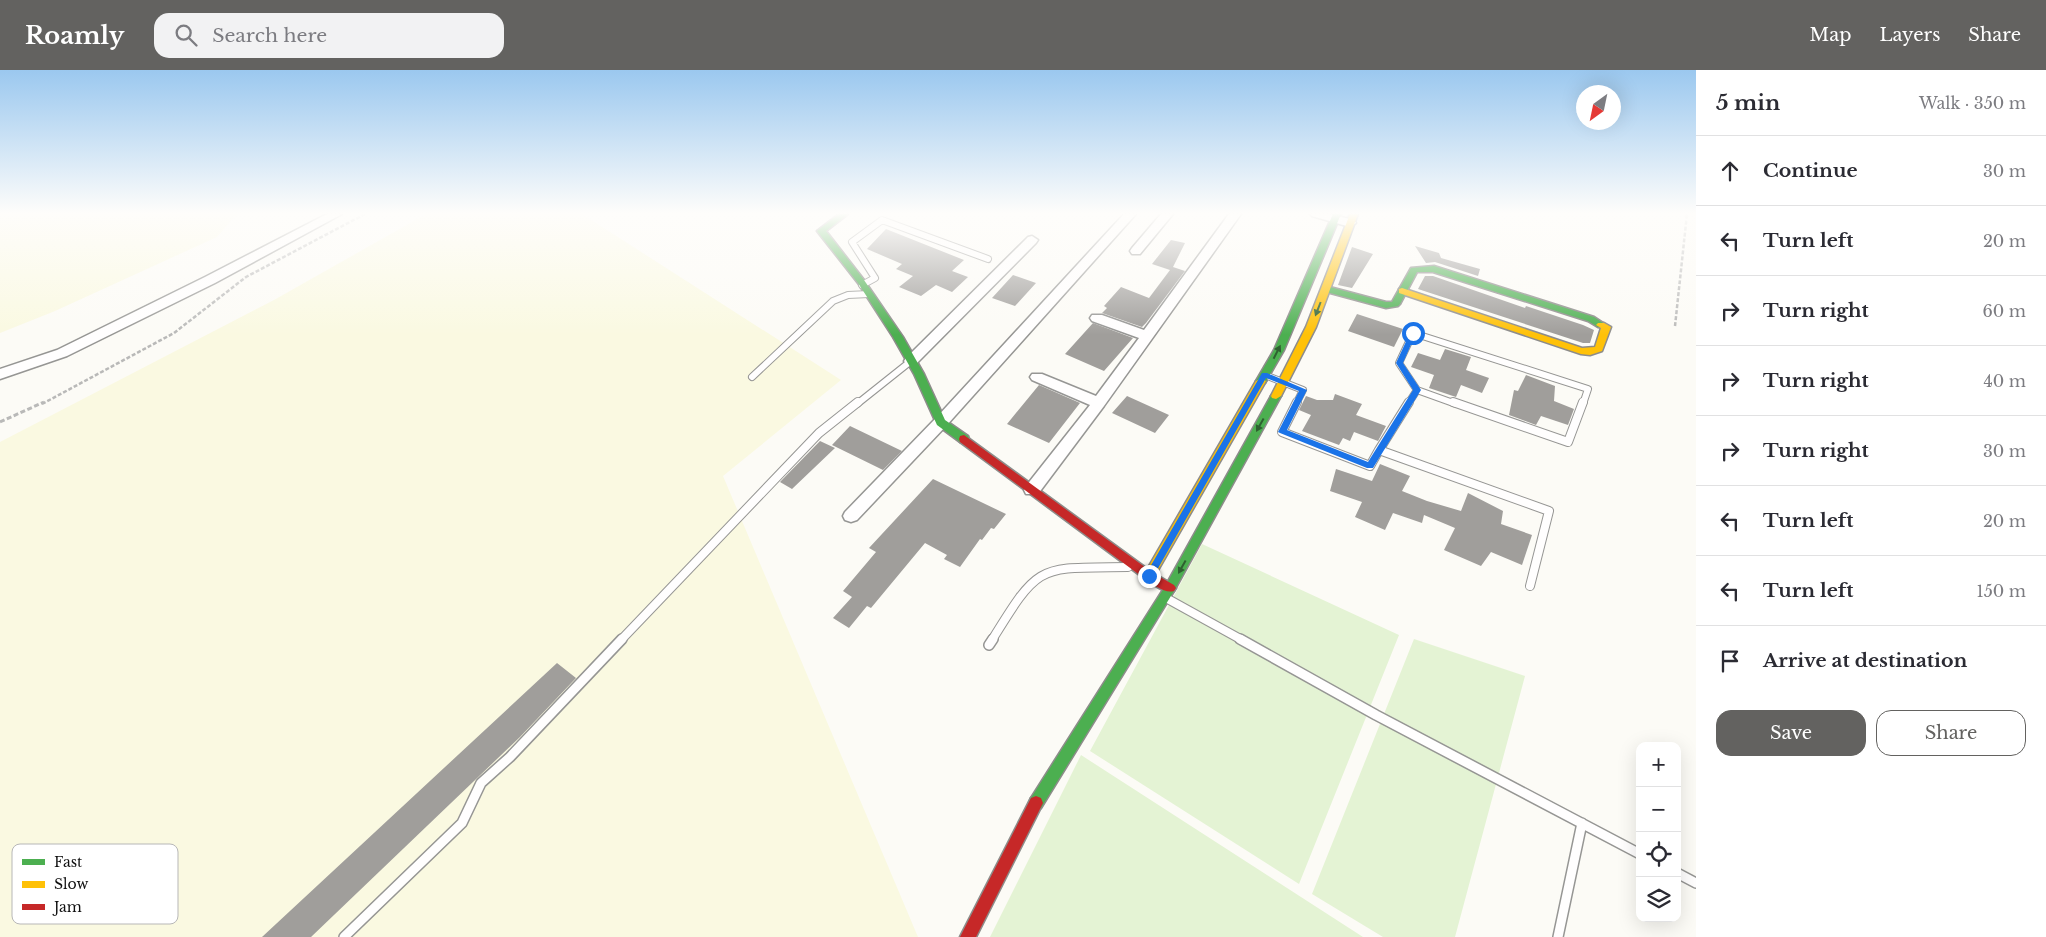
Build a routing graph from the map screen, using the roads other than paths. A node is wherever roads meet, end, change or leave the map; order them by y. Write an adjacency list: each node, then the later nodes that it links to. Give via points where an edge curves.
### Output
1 (256, 254): 18 (street, via 70,349)
2 (839, 254): 11 (street)
3 (860, 254): 11 (lane, via 875,278)
4 (976, 254): 10 (lane)
5 (1017, 254): 17 (street)
6 (1093, 254): 25 (street)
7 (1206, 254): 16 (street)
8 (1320, 254): 19 (street, one-way to 8)
9 (1339, 254): 12 (street)
10 (988, 259)
11 (862, 285): 14 (street)
12 (1326, 289): 13 (street, via 1386,305 1395,304); 22 (street, one-way to 22)
13 (1402, 291): 13 (street, via 1414,270 1434,269 1591,319 1606,327 1599,349 1581,351)
14 (869, 294): 17 (street); 20 (lane, via 848,295 833,301)
15 (1097, 318): 16 (street)
16 (1147, 336): 24 (street)
17 (911, 360): 25 (street); 38 (lane, via 819,433 510,757 481,783 462,823)
18 (0, 374)
19 (1265, 375): 22 (lane); 30 (street)
20 (752, 377)
21 (1037, 377): 24 (street)
22 (1284, 382): 26 (lane, via 1303,390 1282,432 1370,466); 32 (street, one-way to 32)
23 (1417, 390): 23 (lane, via 1568,442 1588,389 1413,333 1399,363); 26 (lane)
24 (1099, 403): 27 (street)
25 (941, 422): 27 (street); 28 (street)
26 (1379, 450): 31 (lane, via 1550,511)
27 (1032, 490): 29 (street)
28 (851, 516)
29 (1138, 568): 30 (street); 33 (lane, via 1068,568 1043,573 1025,591)
30 (1149, 576): 32 (street)
31 (1530, 586)
32 (1168, 592): 34 (lane, via 1376,715); 39 (street, via 1044,788)
33 (988, 645)
34 (1582, 823): 35 (lane); 40 (lane)
35 (1636, 852)
36 (1681, 875): 37 (lane)
37 (1696, 883)
38 (344, 937)
39 (968, 937)
40 (1558, 937)

